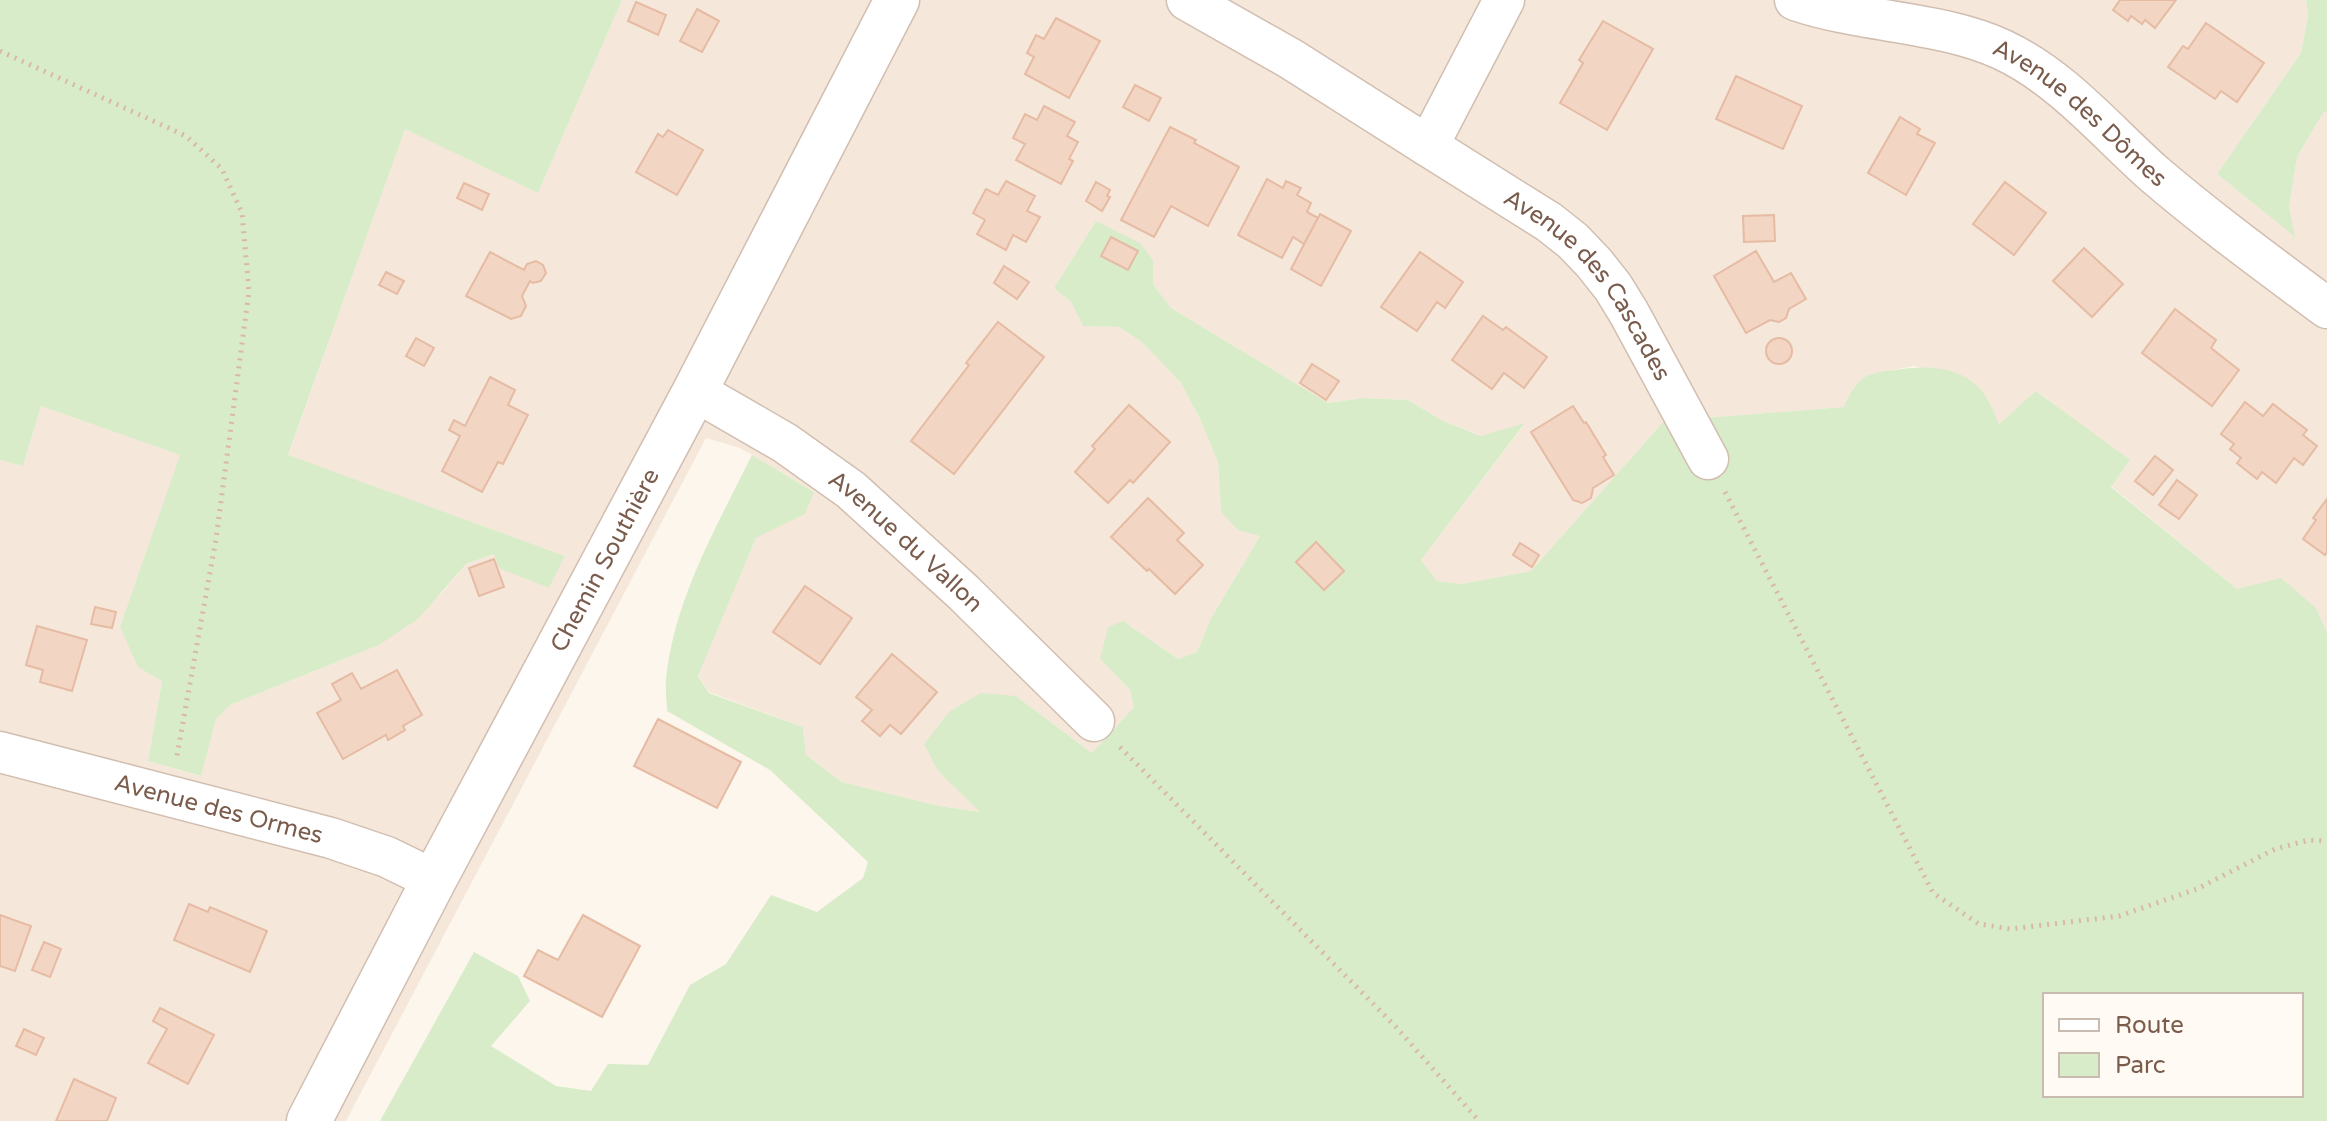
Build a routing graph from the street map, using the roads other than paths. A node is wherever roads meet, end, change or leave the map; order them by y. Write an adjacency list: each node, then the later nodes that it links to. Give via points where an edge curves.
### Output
1 (897, 0): 7 (street, Chemin Southière)
2 (1187, 0): 5 (street, Avenue des Cascades)
3 (1504, 0): 5 (street)
4 (1795, 0): 6 (street, Avenue des Dômes, via 1971,38 2028,63 2189,204)
5 (1428, 146): 8 (street, Avenue des Cascades, via 1549,222 1594,263 1629,313)
6 (2327, 308)
7 (695, 391): 9 (street, Avenue du Vallon, via 785,443 851,490); 11 (street, Chemin Southière)
8 (1708, 459)
9 (1094, 721)
10 (0, 752): 11 (street, Avenue des Ormes, via 362,848)
11 (434, 880): 12 (street, Chemin Southière)
12 (309, 1121)

